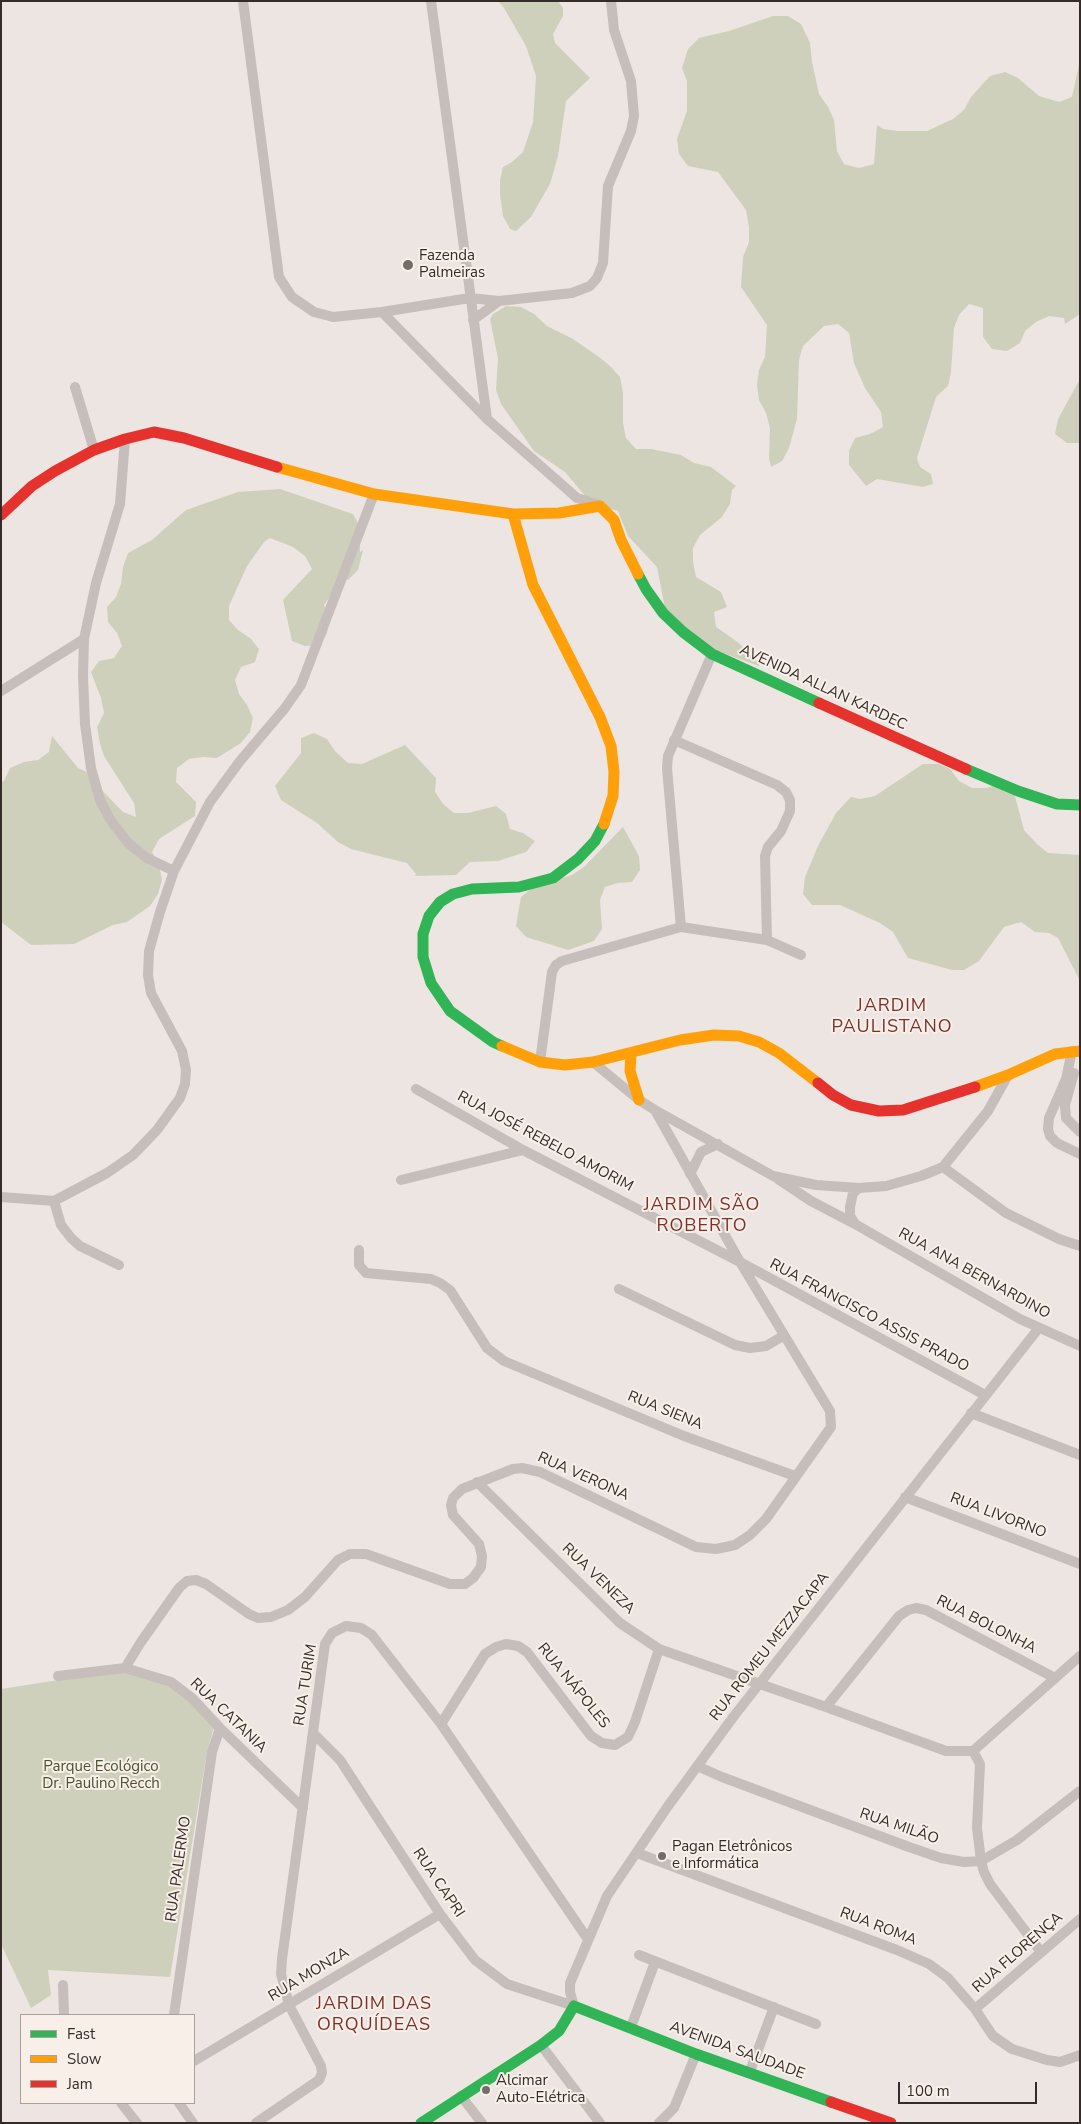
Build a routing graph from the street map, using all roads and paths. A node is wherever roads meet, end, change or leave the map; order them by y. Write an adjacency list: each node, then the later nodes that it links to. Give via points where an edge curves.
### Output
1 (243, 1): 6 (street, via 279,277 292,297 314,312 333,317)
2 (431, 1): 4 (street)
3 (611, 1): 5 (street, via 614,30 631,81 634,116 608,186 603,263 590,286 572,293)
4 (470, 298): 5 (street); 6 (street); 7 (street)
5 (499, 301): 7 (street)
6 (382, 312): 9 (street)
7 (473, 320): 9 (street)
8 (75, 387): 11 (street)
9 (487, 419): 13 (street, via 578,498)
10 (124, 439): 11 (street); 12 (street, via 154,432 177,437); 16 (street, via 120,504 96,583)
11 (94, 450): 15 (street, via 32,486)
12 (374, 494): 14 (street); 21 (street, via 301,684 210,802)
13 (600, 506): 14 (street, via 559,513); 17 (street, AVENIDA ALLAN KARDEC, via 614,520 646,589 663,613)
14 (513, 514): 27 (street, via 533,585 600,717 611,746 613,796 606,820 594,841 578,859 553,878 519,887 472,889 453,894 440,902 429,916 422,934 423,958 431,983 450,1011 492,1042)
15 (1, 515)
16 (84, 639): 18 (street); 21 (street, via 84,724 100,800 111,822 129,844)
17 (712, 654): 19 (street); 20 (street, AVENIDA ALLAN KARDEC, via 943,760 1057,804)
18 (1, 691)
19 (674, 740): 22 (street, via 667,768); 23 (street, via 777,785 790,800 790,811 765,856)
20 (1080, 805)
21 (174, 872): 46 (street, via 149,951 148,975 151,993 182,1051 186,1070 180,1098 157,1130 133,1155)
22 (681, 927): 23 (street); 27 (street, via 556,965 552,972)
23 (767, 940): 24 (street)
24 (800, 955)
25 (1077, 1051): 29 (street, via 1036,1060); 33 (street); 34 (street, via 1065,1105)
26 (631, 1053): 28 (street); 29 (street, via 680,1040 714,1035 739,1036 760,1042 780,1053 851,1105 879,1111 903,1110); 31 (street, via 630,1071)
27 (540, 1062): 28 (street, via 565,1065)
28 (593, 1062): 31 (street, RUA ANA BERNARDINO)
29 (1008, 1075): 39 (street, via 988,1111)
30 (416, 1089): 37 (street, RUA JOSÉ REBELO AMORIM)
31 (639, 1100): 32 (street, RUA ANA BERNARDINO)
32 (655, 1110): 36 (street, RUA ANA BERNARDINO); 40 (street)
33 (1049, 1118): 34 (street); 38 (street, via 1050,1136)
34 (1066, 1118): 35 (street)
35 (1080, 1132)
36 (718, 1144): 40 (street, via 701,1152); 41 (street, RUA ANA BERNARDINO)
37 (523, 1150): 42 (street); 51 (street, RUA JOSÉ REBELO AMORIM)
38 (1080, 1154)
39 (942, 1167): 44 (street, via 886,1186); 49 (street, via 1006,1213)
40 (690, 1174): 51 (street)
41 (773, 1176): 43 (street); 47 (street, RUA ANA BERNARDINO)
42 (401, 1180)
43 (816, 1184): 44 (street); 47 (street)
44 (860, 1188): 48 (street, via 853,1194 850,1207 850,1216)
45 (1, 1197): 46 (street)
46 (54, 1201): 52 (street, via 62,1225 71,1238 80,1246)
47 (811, 1201): 48 (street, RUA ANA BERNARDINO)
48 (855, 1224): 54 (street, RUA ANA BERNARDINO)
49 (1080, 1246)
50 (359, 1250): 60 (street, RUA SIENA, via 359,1265 366,1273 440,1282 450,1290 487,1348 504,1361 684,1436)
51 (740, 1262): 55 (street); 57 (street, RUA FRANCISCO ASSIS PRADO)
52 (119, 1265)
53 (619, 1289): 55 (street, via 735,1345 750,1348 766,1346)
54 (1038, 1329): 56 (street, RUA ANA BERNARDINO); 57 (street, RUA ROMEU MEZZACAPA)
55 (783, 1336): 60 (street, RUA VERONA, via 830,1410 831,1418 831,1427)
56 (1080, 1346)
57 (985, 1395): 58 (street, RUA ROMEU MEZZACAPA)
58 (971, 1413): 59 (street); 62 (street, RUA ROMEU MEZZACAPA)
59 (1080, 1455)
60 (795, 1476): 61 (street, RUA VERONA, via 766,1519 750,1535 735,1545 716,1549 696,1546 530,1469 513,1469)
61 (477, 1482): 64 (street, RUA VENEZA, via 620,1623); 66 (street, RUA VERONA, via 462,1489 451,1505 453,1515 479,1544 482,1556 481,1567 465,1584 450,1584 366,1554 350,1554 338,1560 305,1597 280,1614 258,1618 206,1584 186,1581)
62 (905, 1497): 63 (street, RUA LIVORNO); 69 (street, RUA ROMEU MEZZACAPA)
63 (1080, 1564)
64 (659, 1649): 69 (street, RUA VENEZA); 71 (street, RUA NÁPOLES, via 635,1722 628,1737 615,1744 602,1744 591,1736 527,1652 506,1644 485,1654)
65 (1080, 1656): 68 (street)
66 (125, 1668): 67 (street, RUA CATANIA); 72 (street, RUA CATANIA, via 171,1682 192,1698)
67 (58, 1676)
68 (1056, 1678): 70 (street, RUA BOLONHA, via 926,1610 916,1608 899,1616); 74 (street)
69 (761, 1684): 70 (street, RUA VENEZA); 75 (street, RUA ROMEU MEZZACAPA)
70 (826, 1707): 74 (street, RUA VENEZA, via 946,1751)
71 (441, 1724): 73 (street, RUA TURIM, via 372,1635 360,1628 346,1626 332,1633 325,1644); 82 (street, RUA TURIM)
72 (220, 1728): 77 (street, RUA CATANIA); 92 (street, RUA PALERMO, via 211,1757)
73 (313, 1733): 77 (street, RUA TURIM); 80 (street, RUA CAPRI, via 340,1760)
74 (973, 1751): 79 (street, via 980,1764 977,1828)
75 (697, 1766): 78 (street, RUA ROMEU MEZZACAPA); 79 (street, RUA MILÃO, via 908,1847 941,1858)
76 (1080, 1791): 79 (street, via 1017,1840)
77 (304, 1808): 87 (street, RUA TURIM, via 282,1959 281,1974)
78 (637, 1853): 82 (street, RUA ROMEU MEZZACAPA, via 607,1896); 90 (street, RUA ROMA, via 929,1964 948,1978)
79 (980, 1861): 83 (street, via 990,1884)
80 (440, 1914): 87 (street, RUA MONZA); 88 (street, RUA CAPRI, via 476,1960 507,1984)
81 (1080, 1920): 83 (street, RUA FLORENÇA)
82 (587, 1938): 88 (street, RUA ROMEU MEZZACAPA, via 570,1983)
83 (1041, 1952): 90 (street, RUA FLORENÇA)
84 (639, 1955): 85 (street)
85 (655, 1962): 89 (street); 94 (street)
86 (64, 1985): 91 (street)
87 (289, 2005): 98 (street, RUA MONZA); 105 (street, RUA TURIM, via 322,2073 319,2080)
88 (574, 2006): 94 (street, AVENIDA SAUDADE); 95 (street, via 558,2031)
89 (774, 2007): 93 (street); 99 (street)
90 (975, 2009): 97 (street, RUA ROMA, via 993,2036 1012,2049 1060,2062)
91 (64, 2014)
92 (174, 2014)
93 (816, 2024)
94 (631, 2027): 96 (street, AVENIDA SAUDADE)
95 (541, 2045): 100 (street); 108 (street)
96 (696, 2054): 99 (street, AVENIDA SAUDADE); 109 (street, via 674,2108)
97 (1080, 2055)
98 (195, 2060)
99 (750, 2071): 110 (street, AVENIDA SAUDADE)
100 (461, 2096): 106 (street); 107 (street)
101 (122, 2104): 103 (street)
102 (180, 2104): 104 (street)
103 (137, 2123)
104 (193, 2123)
105 (256, 2123)
106 (421, 2123)
107 (482, 2123)
108 (600, 2123)
109 (659, 2123)
110 (891, 2123)

